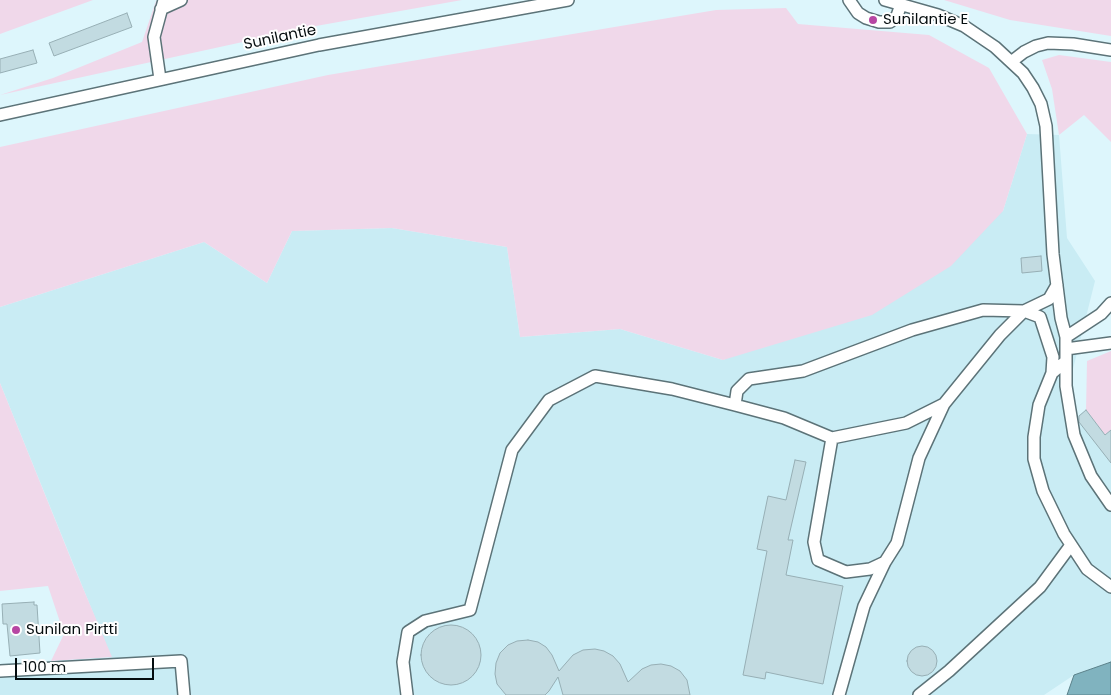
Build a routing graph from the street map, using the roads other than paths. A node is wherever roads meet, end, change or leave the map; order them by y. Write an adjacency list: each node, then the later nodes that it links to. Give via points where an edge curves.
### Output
1 (181, 0): 6 (street)
2 (568, 0): 9 (street, Sunilantie, via 320,45)
3 (849, 0): 5 (street, via 858,13 879,22 890,22)
4 (885, 0): 5 (street)
5 (905, 3): 8 (street, via 964,26)
6 (162, 4): 9 (street, via 154,36)
7 (1111, 50): 8 (street, via 1048,43 1024,52)
8 (1011, 62): 11 (street, via 1028,80 1041,104 1046,126)
9 (160, 79): 10 (street, Sunilantie)
10 (0, 115)
11 (1057, 285): 13 (street, via 1049,299); 14 (street)
12 (1111, 303): 14 (street, via 1101,314)
13 (1024, 311): 17 (street, via 1040,316 1053,357); 18 (street, via 1000,335); 19 (street, via 983,310 912,330 803,371 749,379 737,391)
14 (1066, 337): 16 (street)
15 (1111, 343): 16 (street)
16 (1066, 355): 17 (street); 21 (street, via 1066,386 1074,435 1091,476)
17 (1052, 372): 22 (street, via 1039,405 1034,459 1043,491)
18 (944, 404): 20 (street, via 906,423); 23 (street, via 919,458 897,543)
19 (735, 405): 20 (street, via 784,418); 27 (street, via 672,389 595,376 549,400 512,450 470,610 424,621 408,632 403,662)
20 (832, 438): 23 (street, via 814,542 818,560 846,572 870,569)
21 (1111, 505)
22 (1071, 545): 24 (street, via 1087,569); 29 (street, via 1040,587)
23 (885, 562): 28 (street, via 864,606)
24 (1111, 587)
25 (0, 671): 26 (street, via 181,661)
26 (184, 695)
27 (407, 695)
28 (839, 695)
29 (919, 695)

